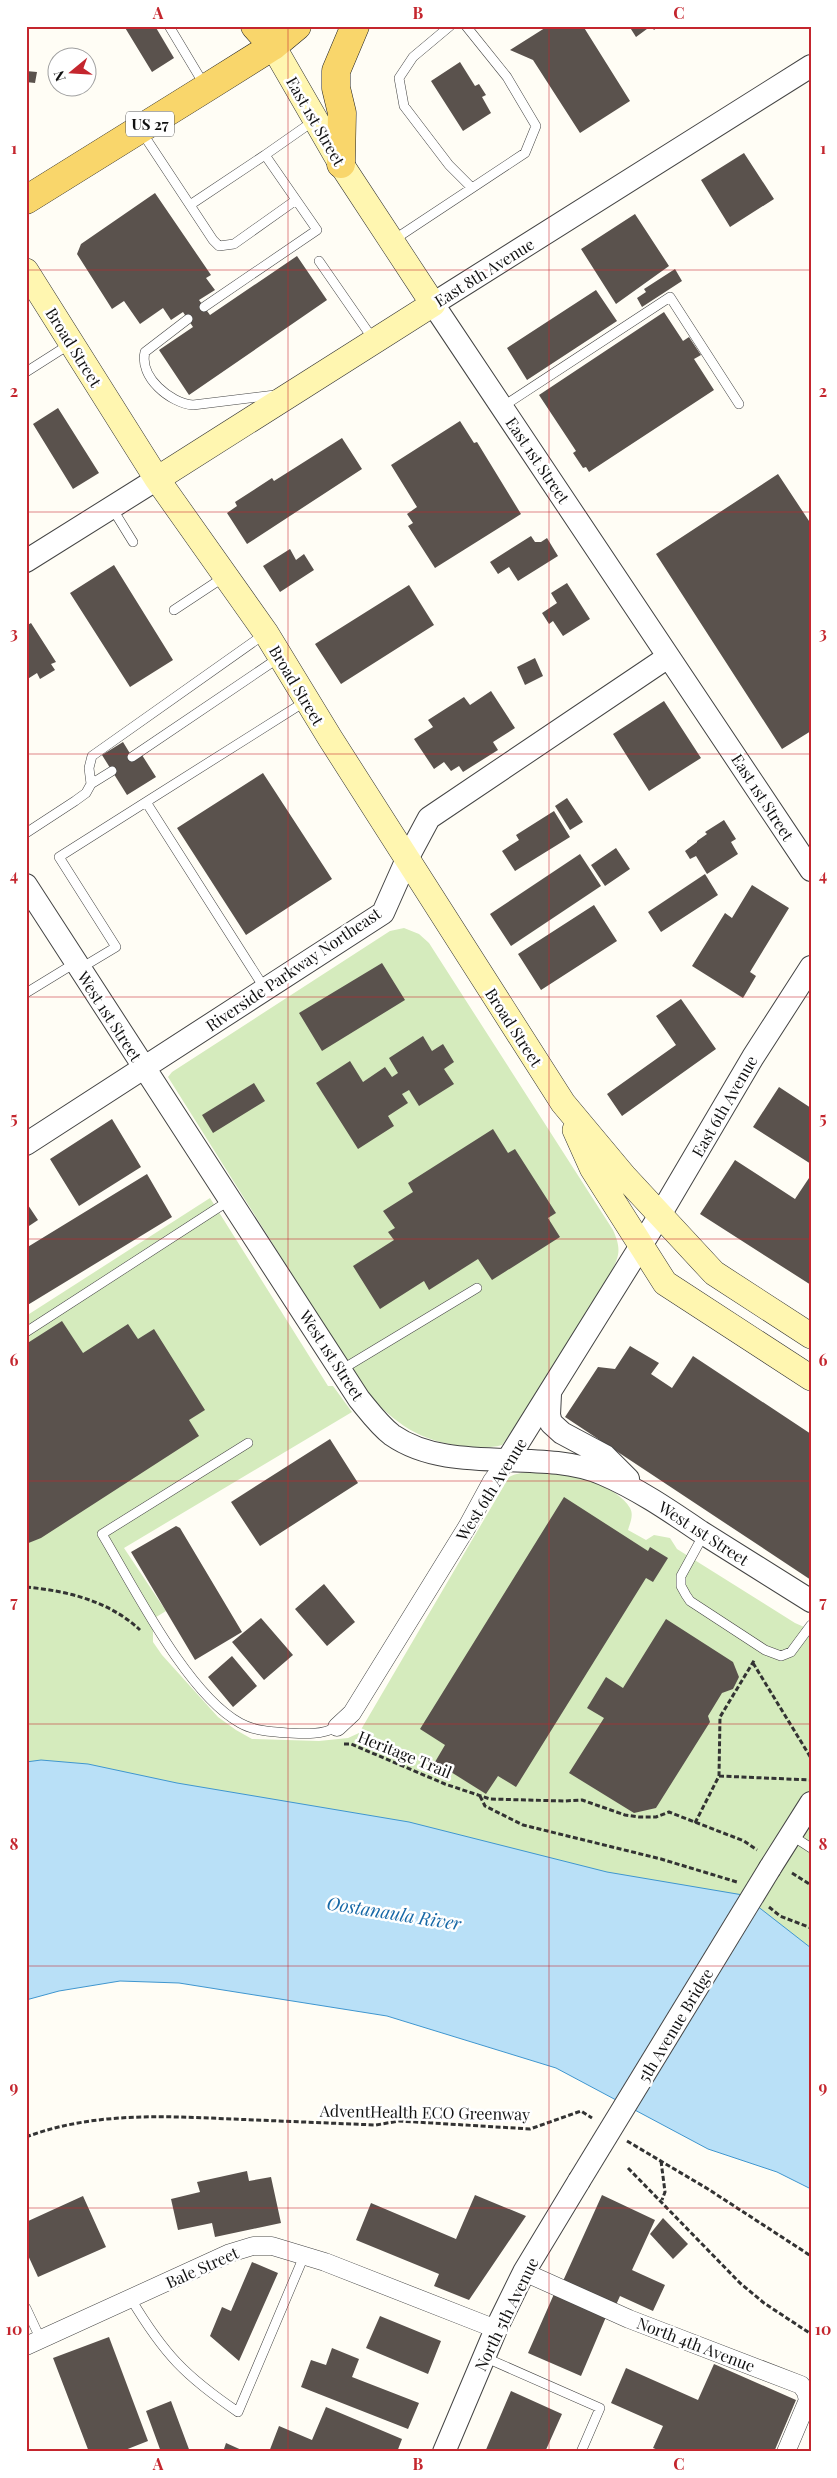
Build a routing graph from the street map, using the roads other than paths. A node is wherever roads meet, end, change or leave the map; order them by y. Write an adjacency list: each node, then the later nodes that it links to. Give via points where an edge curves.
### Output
1 (169, 26): 8 (lane)
2 (297, 26): 6 (main road, US 27)
3 (354, 26): 12 (main road, via 336,71 342,113)
4 (450, 26): 13 (lane, via 413,57 399,78 404,106 449,165)
5 (466, 26): 13 (lane, via 507,77 536,126 525,153)
6 (264, 36): 8 (main road, US 27); 9 (main road, East 1st Street)
7 (811, 66): 20 (street, East 8th Avenue)
8 (206, 88): 10 (main road, US 27)
9 (315, 120): 11 (lane); 12 (main road, East 1st Street)
10 (140, 130): 14 (main road, US 27); 16 (lane)
11 (265, 155): 15 (lane); 16 (lane)
12 (341, 164): 17 (main road, East 1st Street)
13 (471, 187): 17 (lane)
14 (26, 200)
15 (296, 200): 16 (lane, via 227,246 219,246 213,240); 21 (lane, via 317,230)
16 (190, 205)
17 (392, 241): 20 (main road, East 1st Street)
18 (319, 261): 23 (lane)
19 (26, 271): 24 (main road, Broad Street)
20 (434, 304): 23 (main road, East 8th Avenue); 28 (street, East 1st Street)
21 (204, 307)
22 (188, 319): 26 (lane, via 145,352 148,371 166,396 193,405)
23 (375, 342): 26 (main road, East 8th Avenue)
24 (72, 343): 25 (lane); 29 (main road, Broad Street)
25 (26, 372)
26 (295, 393): 29 (main road, East 8th Avenue)
27 (739, 404): 28 (lane, via 670,297)
28 (502, 407): 36 (street, East 1st Street)
29 (158, 479): 30 (street); 33 (main road, Broad Street)
30 (112, 507): 31 (lane); 32 (street)
31 (133, 542)
32 (26, 561)
33 (227, 576): 34 (lane); 35 (main road, Broad Street)
34 (174, 610)
35 (266, 633): 37 (main road, Broad Street); 41 (lane, via 92,756 88,768)
36 (668, 656): 44 (street, Riverside Parkway Northeast, via 429,818); 45 (street, East 1st Street)
37 (280, 657): 38 (main road, Broad Street); 39 (lane)
38 (306, 700): 42 (lane); 44 (main road, Broad Street)
39 (132, 757)
40 (112, 771): 41 (lane)
41 (91, 784): 43 (lane, via 86,793)
42 (146, 802): 47 (lane, via 59,857 116,947); 49 (lane)
43 (26, 832)
44 (407, 859): 49 (street, Riverside Parkway Northeast, via 383,913); 54 (main road, Broad Street)
45 (811, 870)
46 (26, 884): 47 (street, West 1st Street)
47 (77, 966): 50 (lane); 53 (street, West 1st Street)
48 (811, 967): 52 (street, East 6th Avenue)
49 (265, 989): 53 (street, Riverside Parkway Northeast)
50 (26, 993)
51 (811, 995): 52 (street)
52 (753, 1057): 57 (street, East 6th Avenue)
53 (144, 1068): 55 (street, Riverside Parkway Northeast); 56 (street, West 1st Street)
54 (563, 1103): 57 (main road, Broad Street); 58 (main road, Broad Street, via 592,1168)
55 (26, 1144)
56 (230, 1200): 60 (lane); 62 (street, West 1st Street)
57 (660, 1215): 58 (street, East 6th Avenue); 61 (main road, Broad Street, via 714,1272)
58 (641, 1246): 63 (main road, Broad Street, via 665,1283); 64 (street, West 6th Avenue)
59 (477, 1288): 62 (lane)
60 (26, 1332)
61 (811, 1336)
62 (341, 1370): 66 (street, West 1st Street, via 375,1419 392,1435 412,1446 436,1453)
63 (811, 1378)
64 (550, 1394): 66 (street, West 6th Avenue); 67 (street, via 551,1424 605,1456)
65 (248, 1443): 71 (lane, via 102,1534 186,1670 222,1712 259,1730 324,1734)
66 (508, 1460): 67 (street, West 1st Street, via 585,1468); 71 (street, West 6th Avenue, via 492,1481 467,1528 352,1713)
67 (645, 1496): 68 (street, West 1st Street)
68 (704, 1534): 69 (street, West 1st Street); 70 (lane, via 681,1576 681,1586 690,1601 762,1648 781,1656 791,1652)
69 (811, 1601)
70 (811, 1625)
71 (337, 1727)
72 (811, 1802): 73 (street, 5th Avenue Bridge)
73 (791, 1835): 74 (lane); 75 (street, 5th Avenue Bridge, bridge)
74 (811, 1848)
75 (579, 2181): 77 (street, North 5th Avenue)
76 (304, 2256): 78 (street, Bale Street, via 272,2246 253,2246); 78 (lane, via 238,2412 178,2366 160,2344); 80 (street, Bale Street)
77 (524, 2272): 80 (street, North 5th Avenue); 85 (street, North 4th Avenue, via 629,2319 801,2385 808,2400)
78 (132, 2298): 81 (street, Bale Street)
79 (26, 2308): 81 (lane)
80 (496, 2329): 82 (street, North 5th Avenue)
81 (34, 2343)
82 (483, 2356): 83 (street, North 5th Avenue); 84 (lane, via 600,2408)
83 (444, 2452)
84 (581, 2452)
85 (786, 2452)

